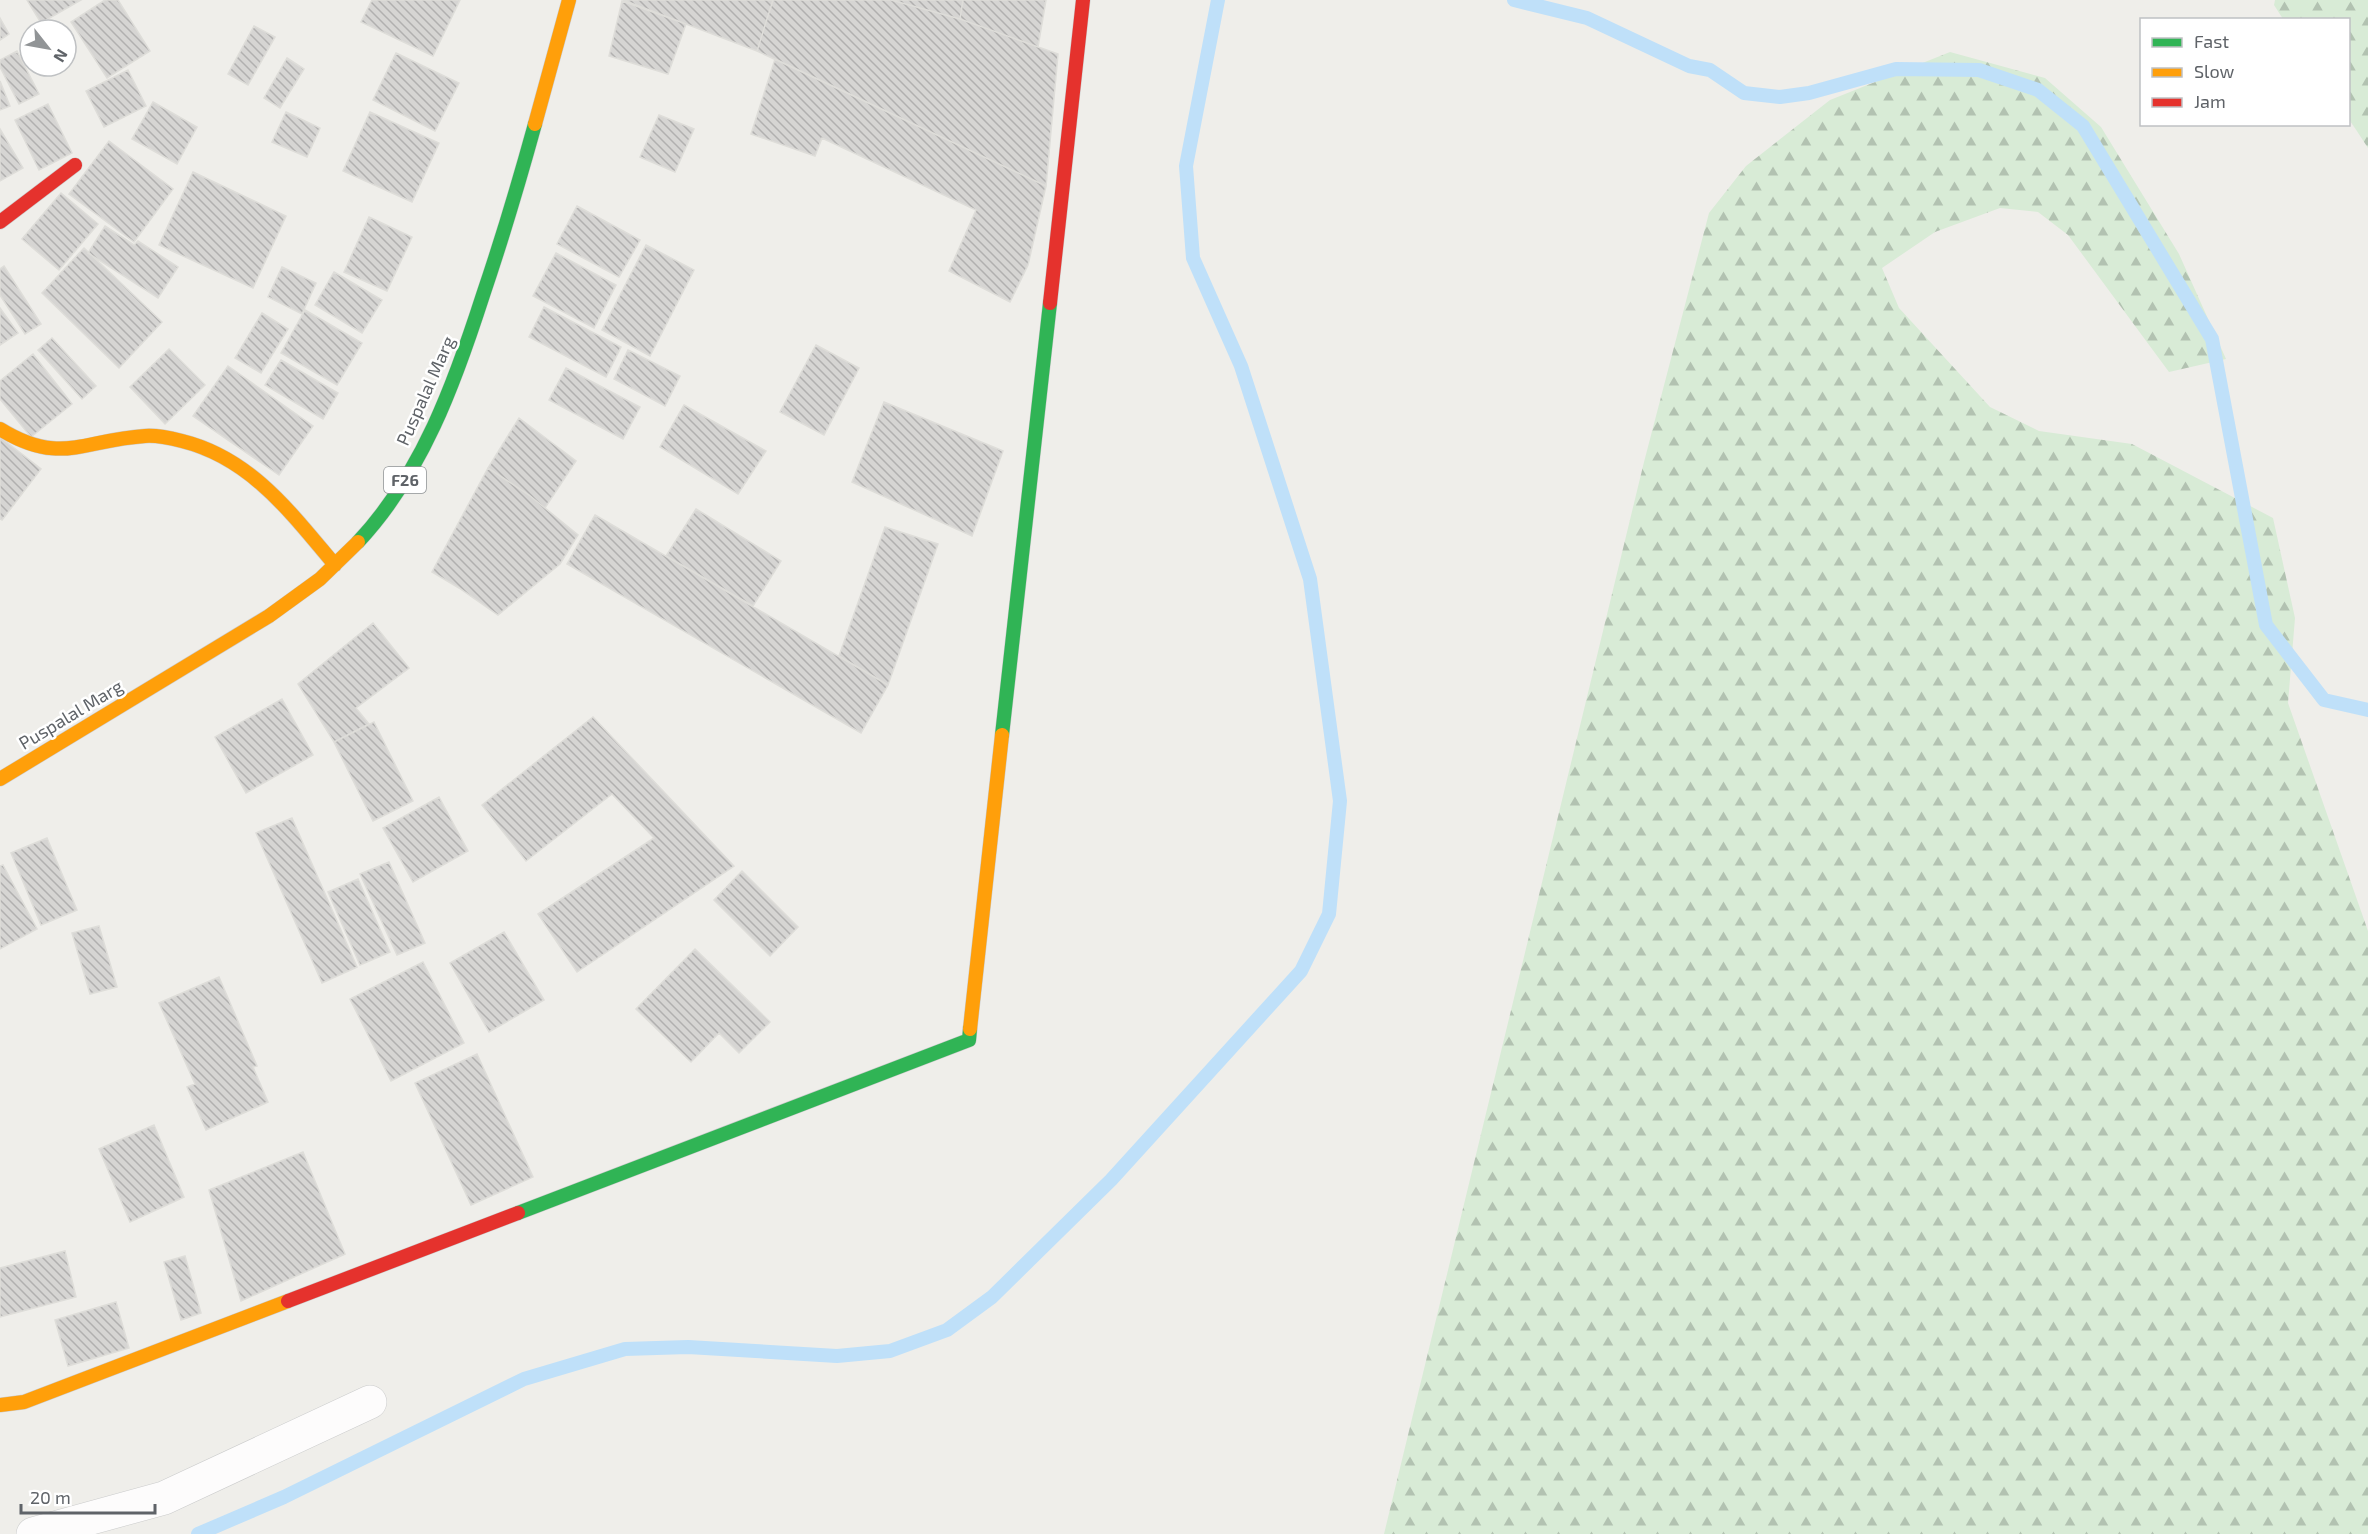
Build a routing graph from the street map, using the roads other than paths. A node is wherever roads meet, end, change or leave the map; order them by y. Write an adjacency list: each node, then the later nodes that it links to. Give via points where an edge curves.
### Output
1 (569, 0): 6 (street, Puspalal Marg / F26, via 519,188 460,367 404,482 372,526)
2 (1083, 0): 9 (street, via 969,1040 24,1402)
3 (75, 165): 4 (street)
4 (0, 222)
5 (0, 429): 6 (street, via 40,449 71,450 147,435 196,443 247,470 282,502)
6 (335, 565): 7 (street, Puspalal Marg / F26, via 280,607)
7 (0, 779)
8 (370, 1402): 10 (street, via 164,1498)
9 (0, 1405)
10 (33, 1534)

